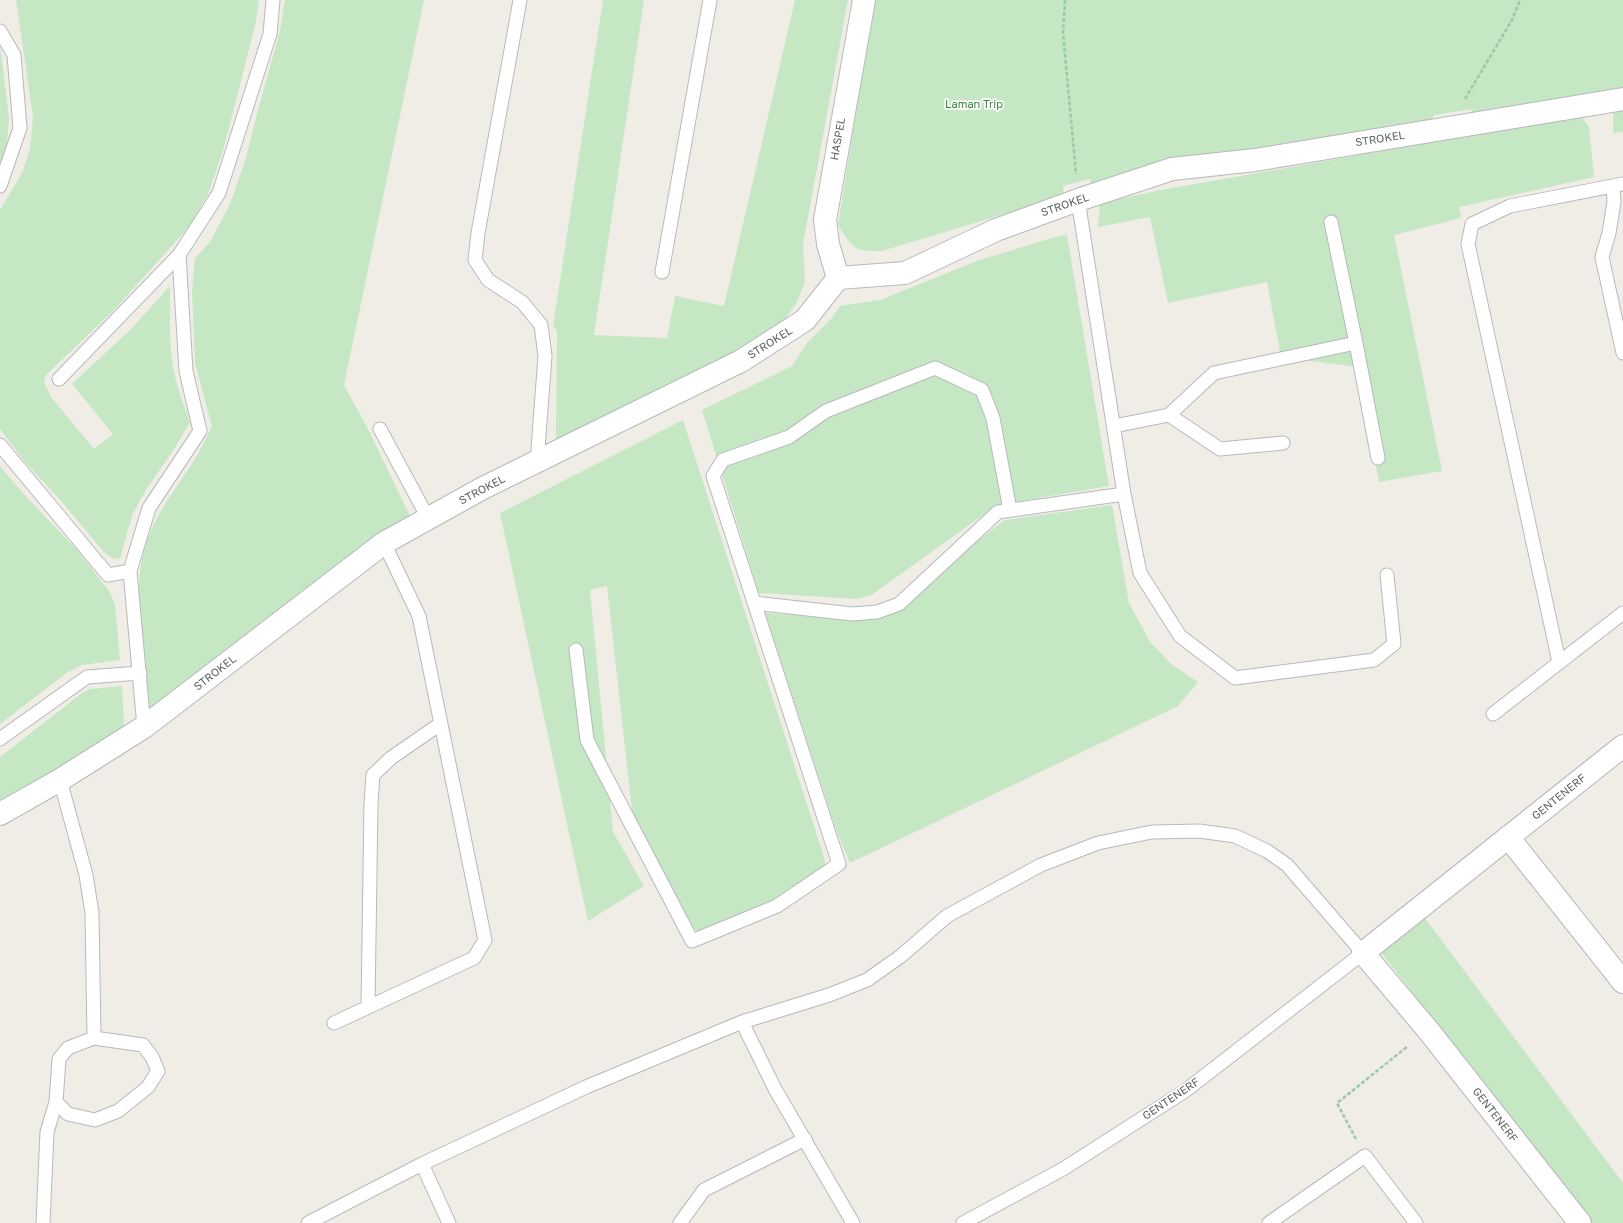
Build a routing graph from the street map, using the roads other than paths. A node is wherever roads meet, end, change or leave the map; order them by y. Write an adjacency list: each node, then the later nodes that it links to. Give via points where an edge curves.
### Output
1 (273, 0): 11 (lane, via 270,34 219,193)
2 (520, 0): 23 (lane, via 475,260 488,280 522,302 541,325 545,356)
3 (710, 0): 12 (lane)
4 (864, 0): 13 (street, HASPEL, via 825,220 828,244)
5 (0, 31): 8 (lane, via 14,55 20,128)
6 (1623, 99): 9 (street, STROKEL, via 1255,160 1172,169)
7 (1618, 185): 15 (lane, via 1602,258); 33 (lane, via 1510,206 1472,224 1468,244)
8 (0, 186)
9 (1078, 200): 13 (street, STROKEL, via 996,230 905,273); 18 (lane)
10 (1331, 222): 14 (lane)
11 (179, 255): 16 (lane); 28 (lane, via 186,371 200,431 149,508)
12 (662, 272)
13 (838, 278): 23 (street, STROKEL, via 805,320 741,361)
14 (1356, 344): 17 (lane, via 1214,373); 22 (lane)
15 (1623, 353)
16 (59, 379)
17 (1169, 415): 18 (lane); 20 (lane, via 1220,449)
18 (1114, 426): 24 (lane)
19 (380, 429): 26 (lane)
20 (1283, 443)
21 (0, 445): 28 (lane, via 108,575)
22 (1378, 458)
23 (536, 462): 26 (street, STROKEL)
24 (1124, 494): 25 (lane); 29 (lane, via 1140,573 1180,636 1235,678 1374,660 1394,644)
25 (1010, 510): 30 (lane, via 998,512 899,604 877,612 852,614); 30 (lane, via 993,418 982,390 935,368 826,411 789,437 723,460 712,476)
26 (428, 518): 27 (street, STROKEL)
27 (384, 543): 36 (lane, via 419,616); 37 (street, STROKEL)
28 (130, 571): 34 (lane)
29 (1387, 575)
30 (754, 603): 32 (lane, via 839,864 777,906 692,941 587,740)
31 (1623, 613): 33 (lane)
32 (576, 650)
33 (1560, 662): 35 (lane)
34 (140, 672): 37 (lane); 38 (lane, via 87,677)
35 (1493, 714)
36 (440, 724): 45 (lane, via 391,758 374,775 371,804); 45 (lane, via 485,940 474,958)
37 (144, 727): 40 (street, STROKEL)
38 (0, 739)
39 (1623, 746): 42 (street, GENTENERF)
40 (60, 780): 41 (street, STROKEL); 48 (lane, via 86,875 92,913)
41 (0, 814)
42 (1508, 837): 43 (street, GENTENERF); 44 (street)
43 (1363, 954): 46 (lane, via 1287,865 1267,851 1235,836 1199,831 1152,832 1098,843 1041,865 947,916 901,956 867,980 829,995); 57 (lane, GENTENERF, via 1186,1091 1063,1169); 60 (street, GENTENERF, via 1428,1030)
44 (1623, 982)
45 (368, 1007): 47 (lane)
46 (742, 1022): 50 (lane, via 775,1089); 51 (lane, via 586,1087)
47 (334, 1023)
48 (94, 1038): 49 (lane, via 68,1048 59,1059); 49 (lane, via 143,1046 152,1057 158,1071 148,1087 118,1111 95,1120 68,1114)
49 (56, 1102): 52 (lane, via 47,1132)
50 (805, 1139): 55 (lane, via 704,1190); 56 (lane)
51 (422, 1164): 53 (lane); 54 (lane)
52 (44, 1223)
53 (308, 1223)
54 (449, 1223)
55 (680, 1223)
56 (853, 1223)
57 (963, 1223)
58 (1269, 1223): 59 (lane, via 1366,1156)
59 (1416, 1223)
60 (1580, 1223)

